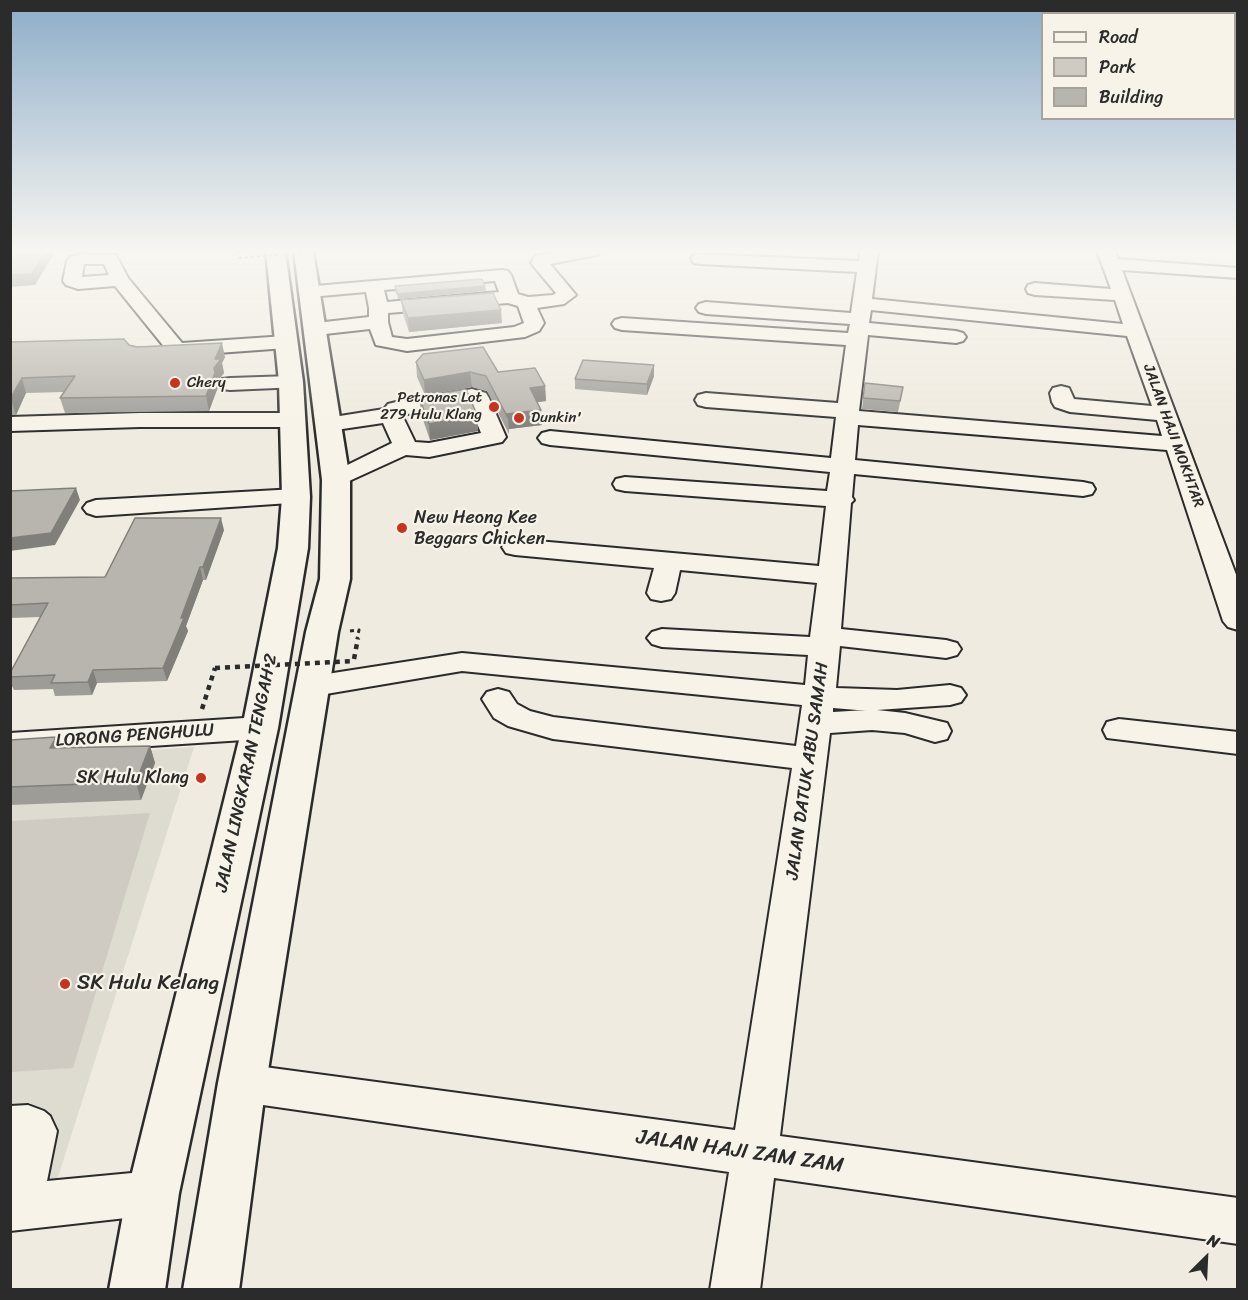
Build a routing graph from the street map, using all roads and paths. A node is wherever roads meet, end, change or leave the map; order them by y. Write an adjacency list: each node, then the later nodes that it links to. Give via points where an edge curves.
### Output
1 (145, 312): 17 (street)
2 (294, 312): 15 (highway, JALAN LINGKARAN TENGAH 2)
3 (306, 312): 15 (highway, JALAN LINGKARAN TENGAH 2)
4 (378, 312): 12 (street)
5 (409, 312): 12 (street)
6 (526, 312): 12 (street, via 534,323 518,333 407,345 383,342)
7 (735, 312): 13 (street)
8 (859, 312): 23 (street, JALAN DATUK ABU SAMAH)
9 (894, 312): 16 (street)
10 (974, 312): 14 (street)
11 (1127, 312): 14 (street, JALAN HAJI MOKHTAR)
12 (378, 315): 15 (street)
13 (622, 324)
14 (1135, 331): 24 (street, JALAN HAJI MOKHTAR)
15 (301, 336): 17 (street); 19 (highway, JALAN LINGKARAN TENGAH 2); 26 (highway, JALAN LINGKARAN TENGAH 2)
16 (956, 337)
17 (177, 351): 18 (street)
18 (149, 352)
19 (291, 382): 20 (street); 26 (highway, JALAN LINGKARAN TENGAH 2)
20 (230, 384)
21 (1062, 393): 24 (street, via 1063,402 1070,405)
22 (706, 400): 23 (street)
23 (848, 414): 29 (street); 32 (street, JALAN DATUK ABU SAMAH)
24 (1166, 414): 29 (street, JALAN HAJI MOKHTAR)
25 (391, 416): 26 (street); 30 (street); 30 (street, via 396,410 472,396 478,398 494,437 429,450)
26 (310, 422): 27 (street, via 210,432); 31 (highway, JALAN LINGKARAN TENGAH 2); 35 (highway, JALAN LINGKARAN TENGAH 2)
27 (10, 424)
28 (550, 438): 32 (street)
29 (1177, 444): 42 (street, JALAN HAJI MOKHTAR)
30 (405, 446): 31 (street)
31 (336, 480): 47 (highway, JALAN LINGKARAN TENGAH 2, via 334,579)
32 (842, 483): 33 (street); 34 (street); 36 (street); 40 (street, JALAN DATUK ABU SAMAH)
33 (625, 484)
34 (1083, 489)
35 (296, 497): 37 (street); 52 (highway, JALAN LINGKARAN TENGAH 2, via 292,548)
36 (996, 498)
37 (96, 508)
38 (515, 547): 39 (street)
39 (669, 561): 40 (street); 41 (street)
40 (832, 576): 45 (street, JALAN DATUK ABU SAMAH)
41 (661, 593)
42 (1238, 621)
43 (359, 630): 50 (path, bridge, via 354,661 214,668)
44 (662, 638): 45 (street)
45 (825, 641): 46 (street); 51 (street, JALAN DATUK ABU SAMAH)
46 (946, 649)
47 (314, 686): 51 (street, via 462,662); 58 (highway, JALAN LINGKARAN TENGAH 2)
48 (950, 695): 51 (street, via 857,700)
49 (498, 699): 57 (street, via 505,711 519,719 553,728)
50 (203, 707)
51 (817, 711): 54 (street); 57 (street, JALAN DATUK ABU SAMAH)
52 (260, 728): 56 (street, LORONG PENGHULU); 61 (highway, JALAN LINGKARAN TENGAH 2)
53 (1119, 730): 55 (street)
54 (935, 731)
55 (1238, 742)
56 (10, 744)
57 (810, 759): 60 (street, JALAN DATUK ABU SAMAH)
58 (242, 1083): 60 (street, JALAN HAJI ZAM ZAM); 65 (highway, JALAN LINGKARAN TENGAH 2)
59 (10, 1126): 62 (street, via 28,1125 34,1131)
60 (753, 1154): 63 (street, JALAN HAJI ZAM ZAM); 66 (street, JALAN DATUK ABU SAMAH)
61 (153, 1193): 62 (street); 64 (highway, JALAN LINGKARAN TENGAH 2)
62 (14, 1208)
63 (1238, 1221)
64 (137, 1290)
65 (211, 1290)
66 (735, 1290)

